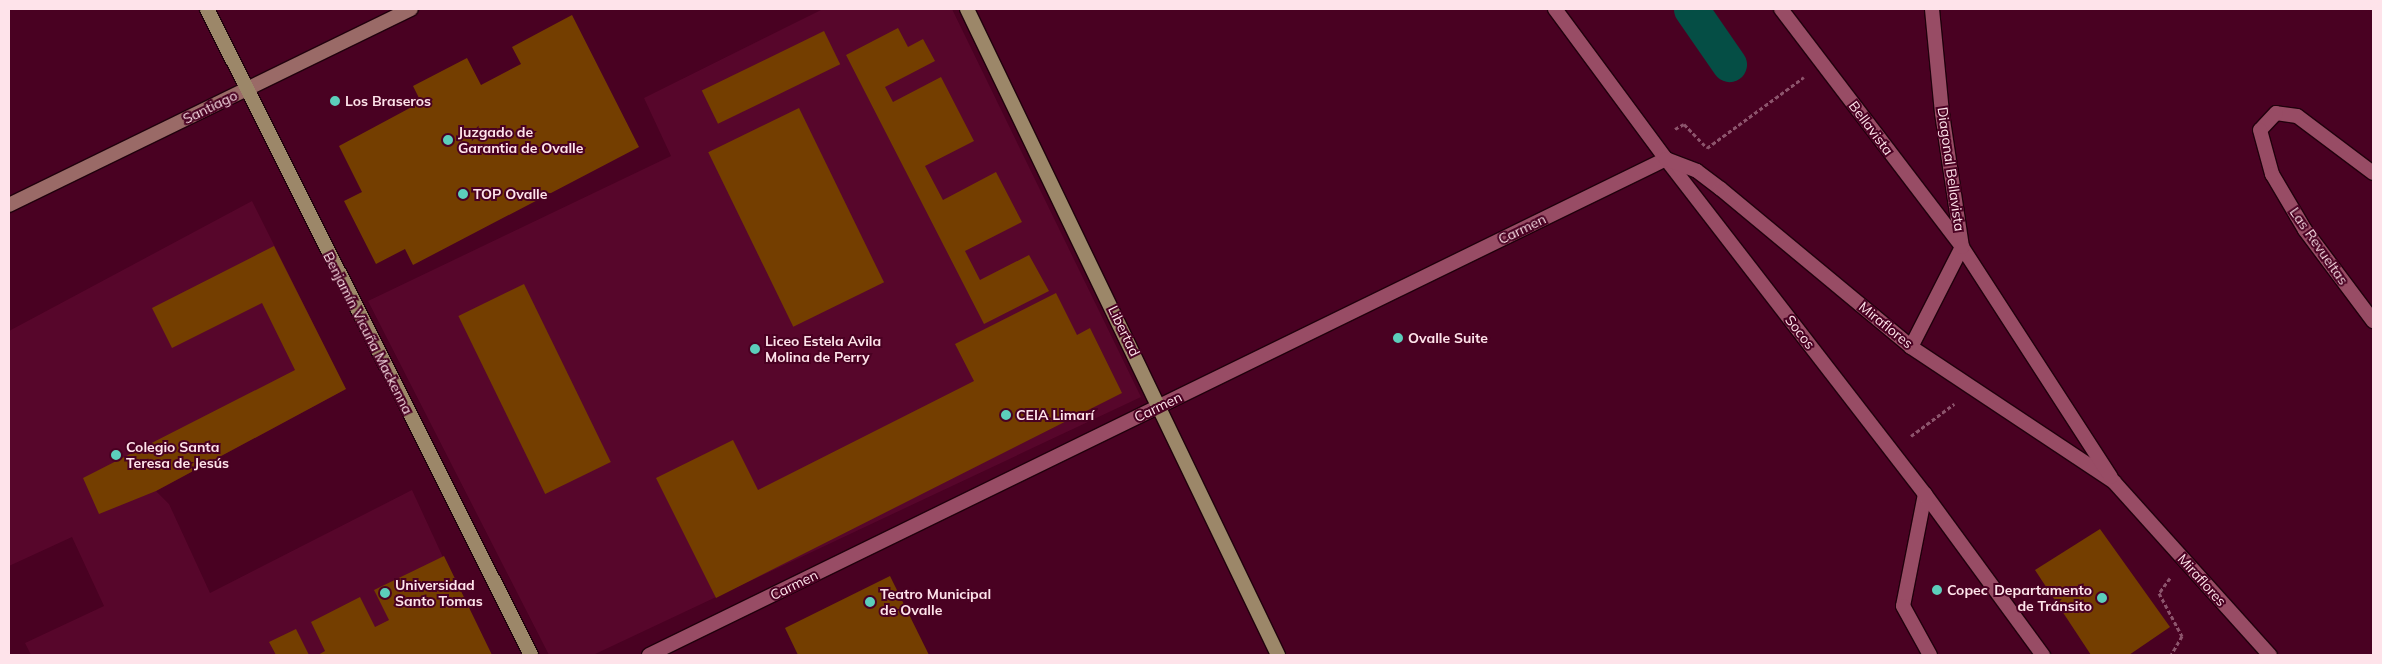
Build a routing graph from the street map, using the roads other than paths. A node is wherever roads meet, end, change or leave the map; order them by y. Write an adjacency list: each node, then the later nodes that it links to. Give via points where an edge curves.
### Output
1 (207, 9): 7 (main road, Benjamín Vicuña Mackenna)
2 (411, 9): 7 (main road, Santiago)
3 (967, 9): 14 (main road, Libertad)
4 (1555, 9): 8 (street, Socos)
5 (1781, 9): 11 (street, Bellavista)
6 (1932, 9): 11 (street, Diagonal Bellavista, via 1942,113)
7 (245, 90): 10 (main road, Santiago); 17 (main road, Benjamín Vicuña Mackenna)
8 (1666, 159): 13 (street, Miraflores, via 1697,171 1715,184); 14 (street, Carmen); 16 (street, Socos)
9 (2373, 173): 12 (street, Las Revueltas, via 2297,116 2276,113 2260,130 2272,174 2305,230)
10 (9, 205)
11 (1962, 247): 13 (street, Diagonal Bellavista); 15 (street, Miraflores)
12 (2373, 321)
13 (1911, 347): 15 (street, Miraflores)
14 (1160, 406): 18 (street, Carmen); 19 (main road, Libertad)
15 (2114, 482): 22 (street, Miraflores)
16 (1925, 494): 20 (street, via 1903,606); 21 (street, Socos)
17 (531, 655)
18 (650, 655)
19 (1278, 655)
20 (1930, 655)
21 (2044, 655)
22 (2270, 655)

